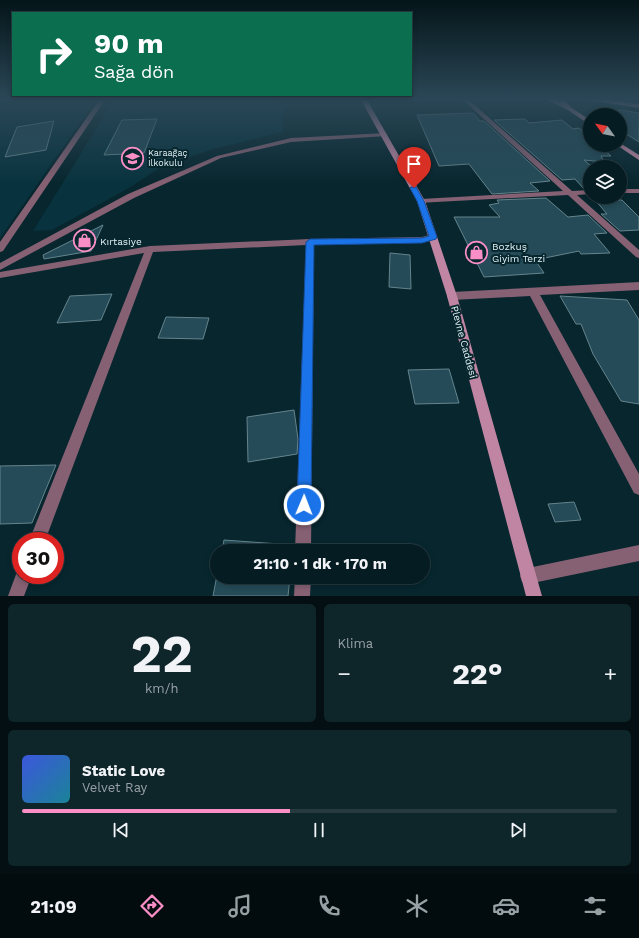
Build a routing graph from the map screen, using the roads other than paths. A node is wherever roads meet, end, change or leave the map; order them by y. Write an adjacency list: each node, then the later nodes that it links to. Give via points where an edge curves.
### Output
1 (83, 128): 14 (street)
2 (381, 128): 4 (street, Plevne Caddesi)
3 (497, 128): 9 (street)
4 (385, 135): 11 (street, Plevne Caddesi); 17 (street, via 291,140 219,157 131,196)
5 (627, 149): 6 (street)
6 (639, 158)
7 (627, 191): 8 (street)
8 (639, 191)
9 (569, 192): 10 (street); 11 (street); 16 (street)
10 (583, 192)
11 (421, 201): 12 (street, Plevne Caddesi)
12 (433, 237): 13 (street, via 422,240); 21 (street, Plevne Caddesi)
13 (310, 242): 15 (street); 24 (street)
14 (0, 249)
15 (150, 249): 18 (street); 23 (street)
16 (639, 255)
17 (0, 267)
18 (0, 275)
19 (639, 286): 20 (street)
20 (533, 292): 21 (street); 22 (street)
21 (452, 296): 26 (street, Plevne Caddesi)
22 (639, 488)
23 (40, 532)
24 (303, 544)
25 (639, 553): 26 (street)
26 (528, 576): 31 (street, Plevne Caddesi)
27 (21, 584): 29 (street)
28 (303, 584): 30 (street)
29 (16, 596)
30 (302, 596)
31 (534, 596)

